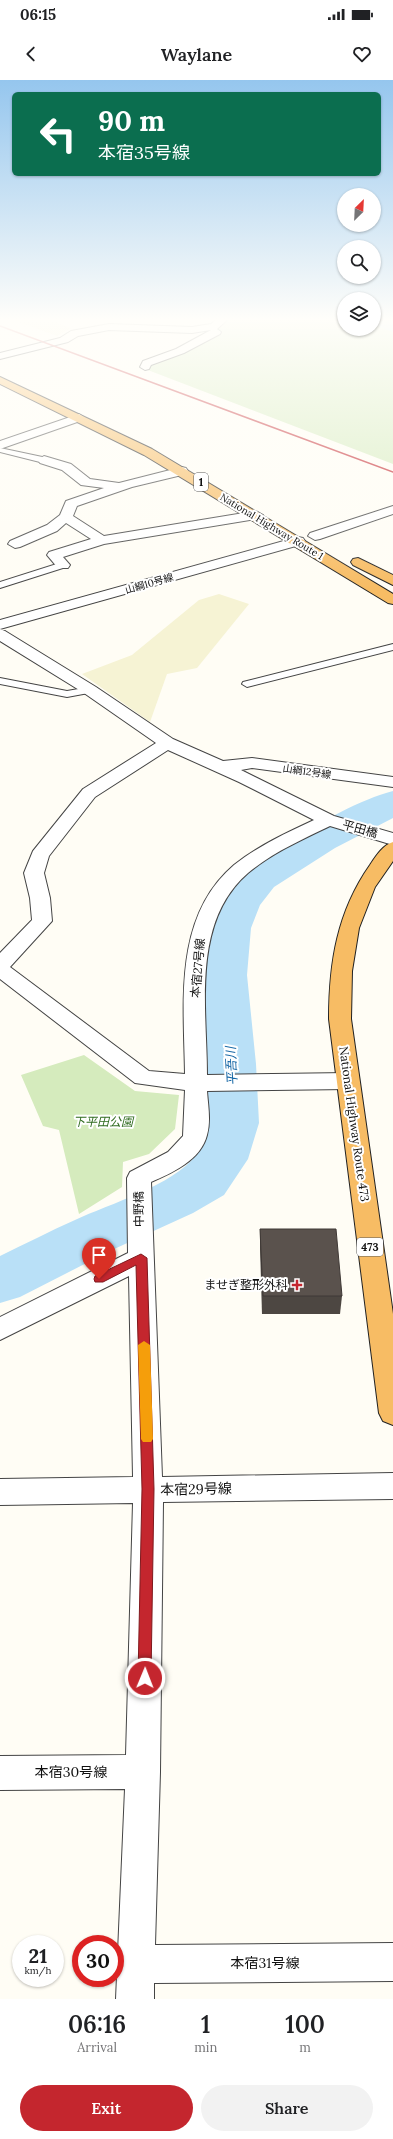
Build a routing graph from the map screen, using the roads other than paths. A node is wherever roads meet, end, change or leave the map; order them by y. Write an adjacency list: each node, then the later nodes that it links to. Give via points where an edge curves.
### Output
1 (61, 410): 3 (highway, National Highway Route 1 / 1)
2 (80, 410): 6 (highway, National Highway Route 1 / 1)
3 (79, 418): 4 (street, via 15,439); 6 (highway, National Highway Route 1 / 1, via 148,452)
4 (0, 449): 5 (lane)
5 (44, 460): 7 (street, via 60,463 78,472 86,482)
6 (182, 461): 7 (street); 9 (highway, National Highway Route 1 / 1)
7 (120, 487): 10 (street, via 71,504)
8 (393, 510): 12 (street)
9 (256, 516): 11 (highway, National Highway Route 1 / 1); 13 (street)
10 (66, 517): 13 (street); 15 (street, via 52,528)
11 (300, 534): 12 (highway, National Highway Route 1 / 1); 20 (highway, National Highway Route 1 / 1); 21 (street, 山綱10号線)
12 (315, 536): 14 (highway, National Highway Route 1 / 1)
13 (102, 540): 17 (street, via 54,555)
14 (327, 543)
15 (15, 544)
16 (346, 554): 18 (highway)
17 (63, 565): 19 (lane)
18 (393, 581)
19 (0, 585)
20 (393, 600)
21 (0, 625)
22 (0, 634): 26 (street, 平田橋)
23 (393, 647): 25 (lane)
24 (0, 681): 26 (lane, via 66,694)
25 (247, 684)
26 (90, 690): 27 (street, 平田橋)
27 (167, 743): 28 (street, 平田橋); 33 (street, via 88,793 40,855 34,873 42,921)
28 (220, 767): 29 (street, 山綱12号線, via 252,763); 30 (street, 平田橋)
29 (393, 782)
30 (328, 820): 31 (street, 平田橋); 36 (street, 本宿27号線, via 262,854 242,868 229,881 207,916 200,936 196,968)
31 (393, 839)
32 (393, 848): 35 (highway, National Highway Route 473 / 473, via 370,880 356,907 340,960 340,1019)
33 (0, 965)
34 (0, 969): 36 (street, via 143,1078)
35 (348, 1081): 36 (street); 40 (highway, National Highway Route 473 / 473)
36 (196, 1083): 37 (street, 本宿27号線, via 195,1137 175,1161)
37 (139, 1178): 38 (street, 中野橋)
38 (141, 1249): 39 (street); 42 (street)
39 (0, 1329)
40 (393, 1413)
41 (393, 1486): 42 (street, 本宿29号線)
42 (148, 1489): 43 (street, 本宿29号線); 45 (street)
43 (0, 1492)
44 (0, 1772): 45 (street, 本宿30号線)
45 (143, 1772): 47 (street)
46 (393, 1962): 47 (street, 本宿31号線)
47 (136, 1982)

